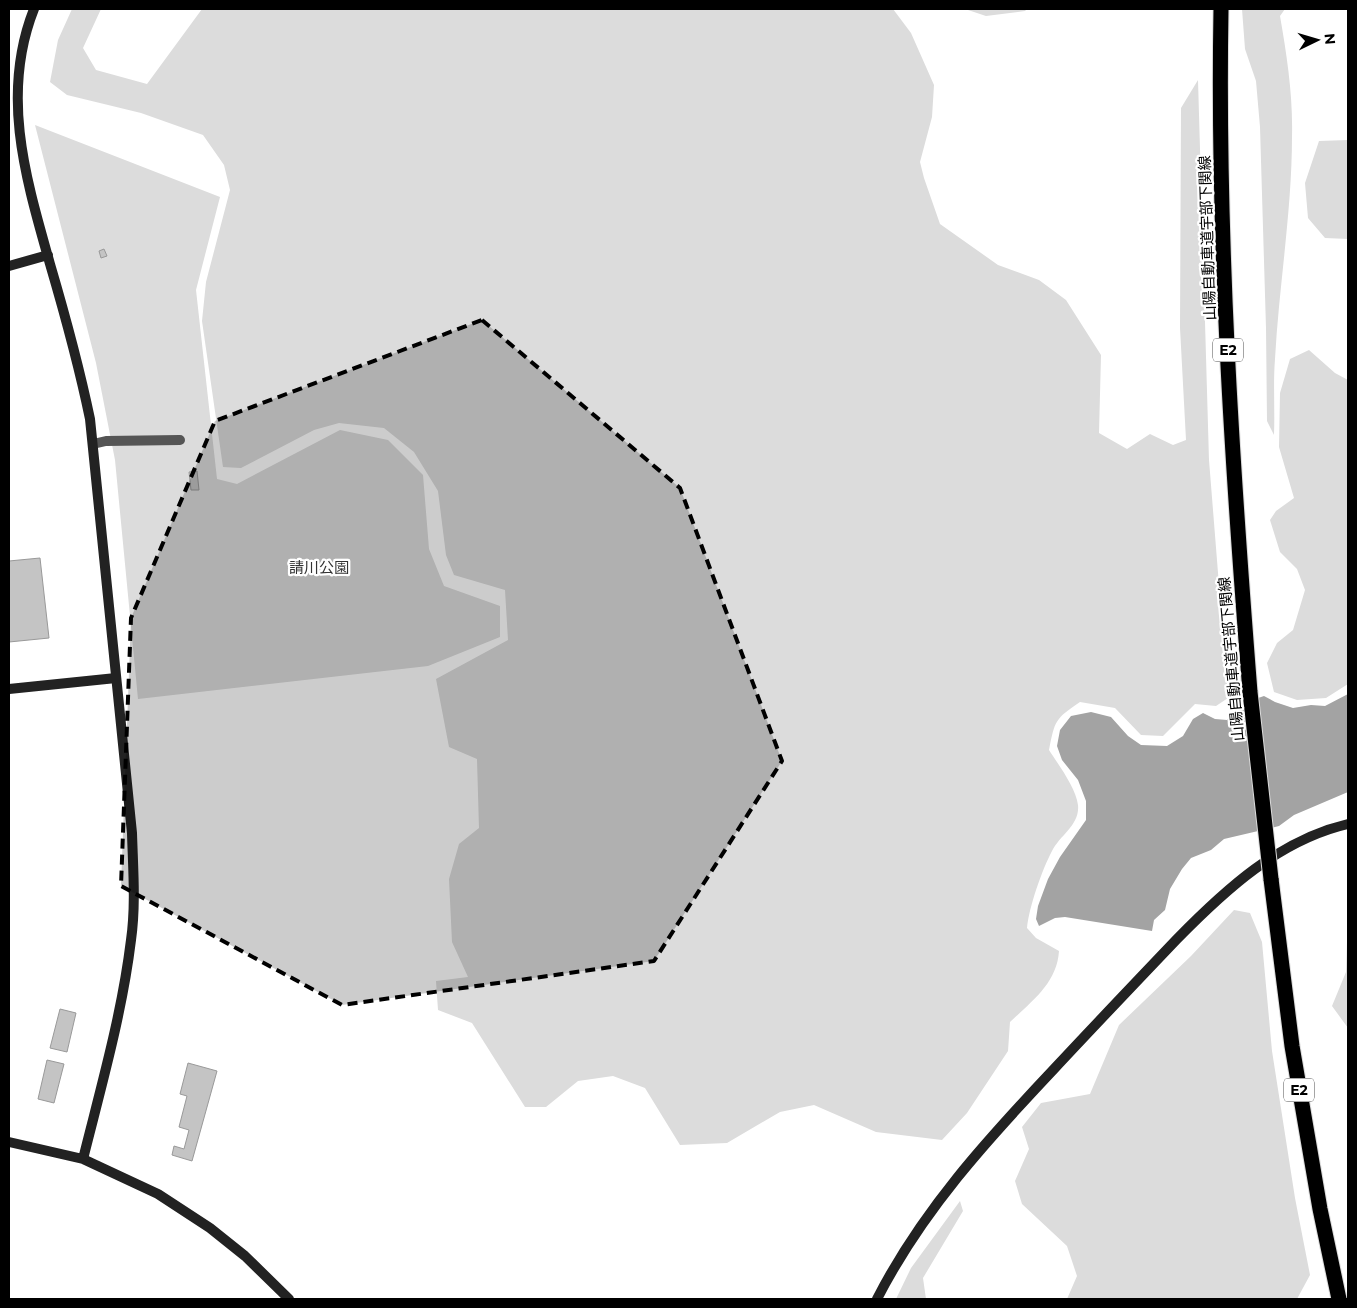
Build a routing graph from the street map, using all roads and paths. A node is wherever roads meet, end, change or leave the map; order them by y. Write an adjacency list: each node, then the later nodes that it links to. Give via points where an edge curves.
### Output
1 (34, 9): 3 (street, via 21,42 16,68 15,120 20,159)
2 (1221, 9): 14 (highway, 山陽自動車道宇部下関線 / E2, bridge, via 1223,250 1235,507 1250,692 1292,1046)
3 (48, 255): 4 (street); 6 (street, via 78,362)
4 (9, 266)
5 (180, 440): 6 (street)
6 (92, 444): 7 (street)
7 (116, 678): 8 (street); 11 (street, via 132,833 134,890 131,938 121,1000)
8 (9, 689)
9 (1348, 824): 13 (street, via 1305,839 1279,853 1241,878 1182,933 964,1168 909,1242)
10 (9, 1142): 11 (street)
11 (83, 1159): 12 (street, via 178,1206 245,1256)
12 (289, 1299)
13 (877, 1299)
14 (1339, 1299)

